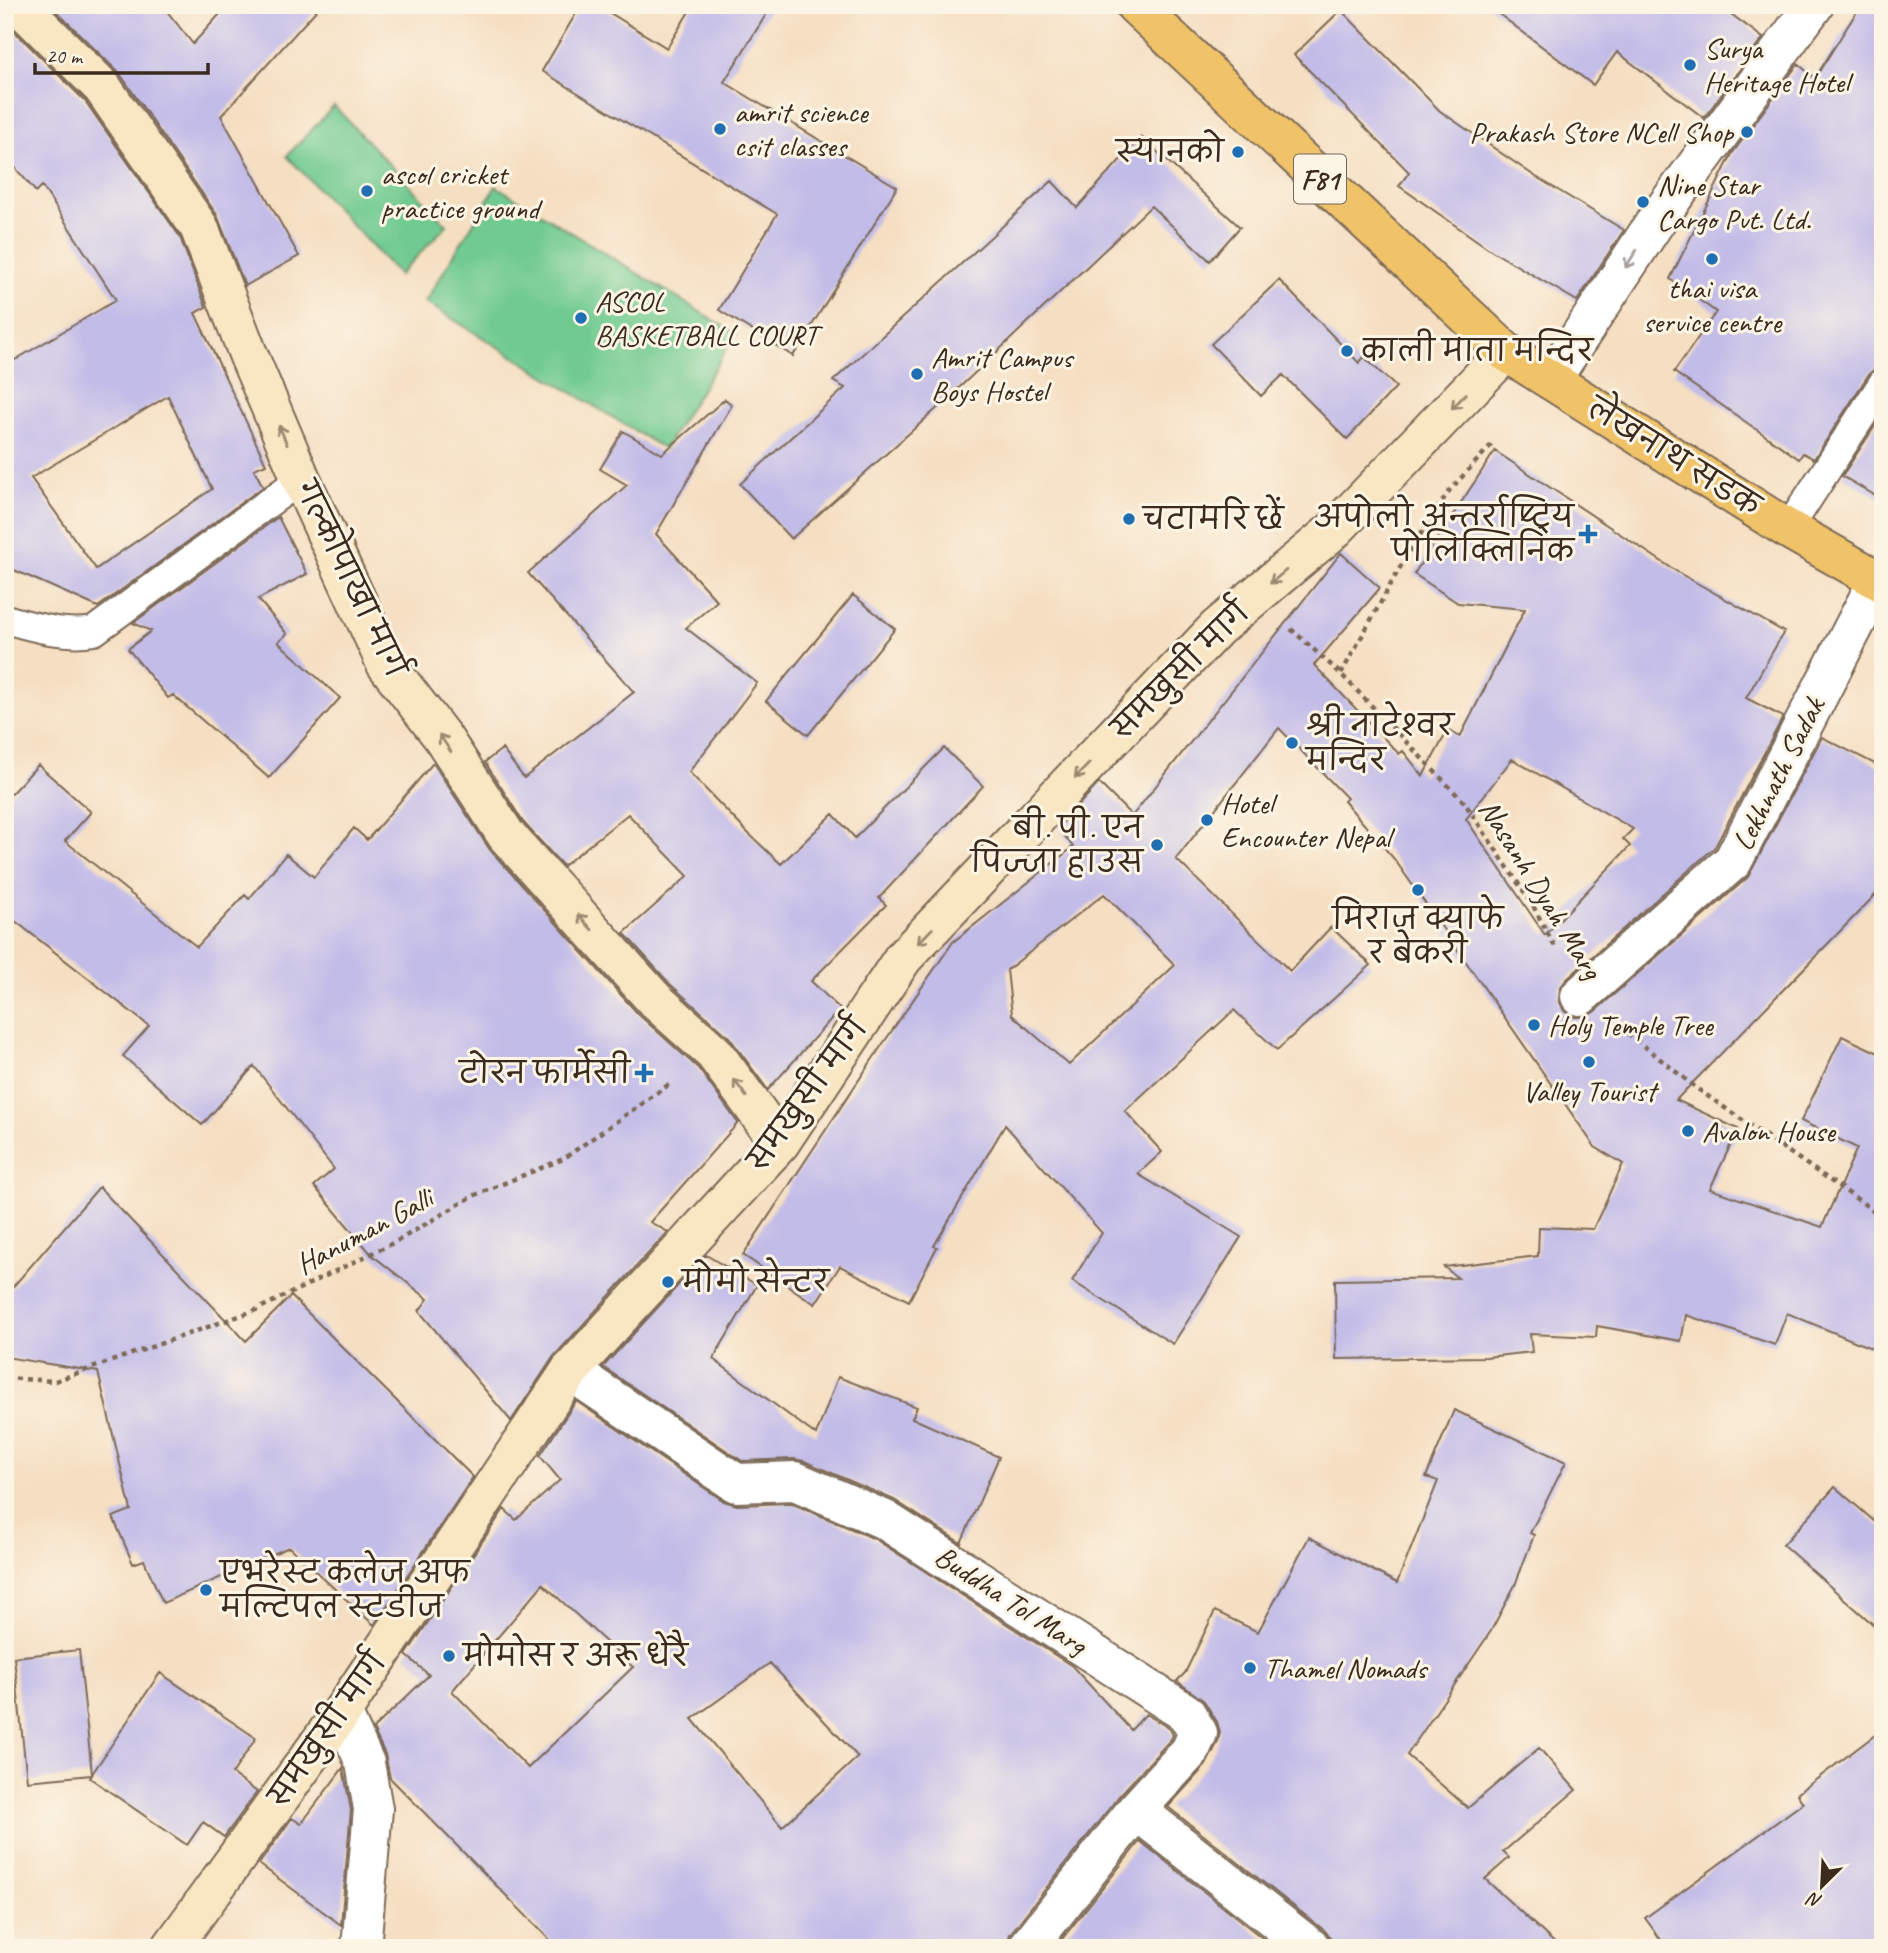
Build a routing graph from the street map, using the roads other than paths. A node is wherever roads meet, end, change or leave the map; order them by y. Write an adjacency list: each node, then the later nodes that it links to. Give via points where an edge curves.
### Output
1 (19, 5): 7 (main road, गल्कोपाखा मार्ग, one-way to 1, via 199,227 102,87)
2 (1135, 5): 4 (main road, लेखनाथ सडक / F81)
3 (1814, 5): 5 (street, one-way to 5, via 1658,218)
4 (1506, 352): 5 (main road, लेखनाथ सडक); 12 (main road, समखुसी मार्ग, one-way to 12, via 1334,530 1217,628 904,958)
5 (1551, 380): 8 (main road, लेखनाथ सडक)
6 (1883, 383): 8 (lane)
7 (302, 479): 10 (lane, via 94,631 76,634); 12 (main road, गल्कोपाखा मार्ग, one-way to 7, via 714,1053 655,1000 506,835 443,738 386,664)
8 (1788, 528): 9 (main road, लेखनाथ सडक)
9 (1880, 581): 11 (street, Lekhnath Sadak, via 1733,861)
10 (5, 619)
11 (1580, 996)
12 (780, 1143): 13 (main road, समखुसी मार्ग)
13 (570, 1371): 14 (main road, समखुसी मार्ग); 15 (street, Buddha Tol Marg, via 736,1483 794,1481 885,1520 1186,1713 1198,1733 1190,1751)
14 (342, 1712): 16 (main road, समखुसी मार्ग); 17 (street, via 365,1763 373,1809)
15 (1136, 1810): 18 (street, Buddha Tol Marg); 19 (street)
16 (172, 1948)
17 (361, 1948)
18 (1027, 1948)
19 (1311, 1948)

